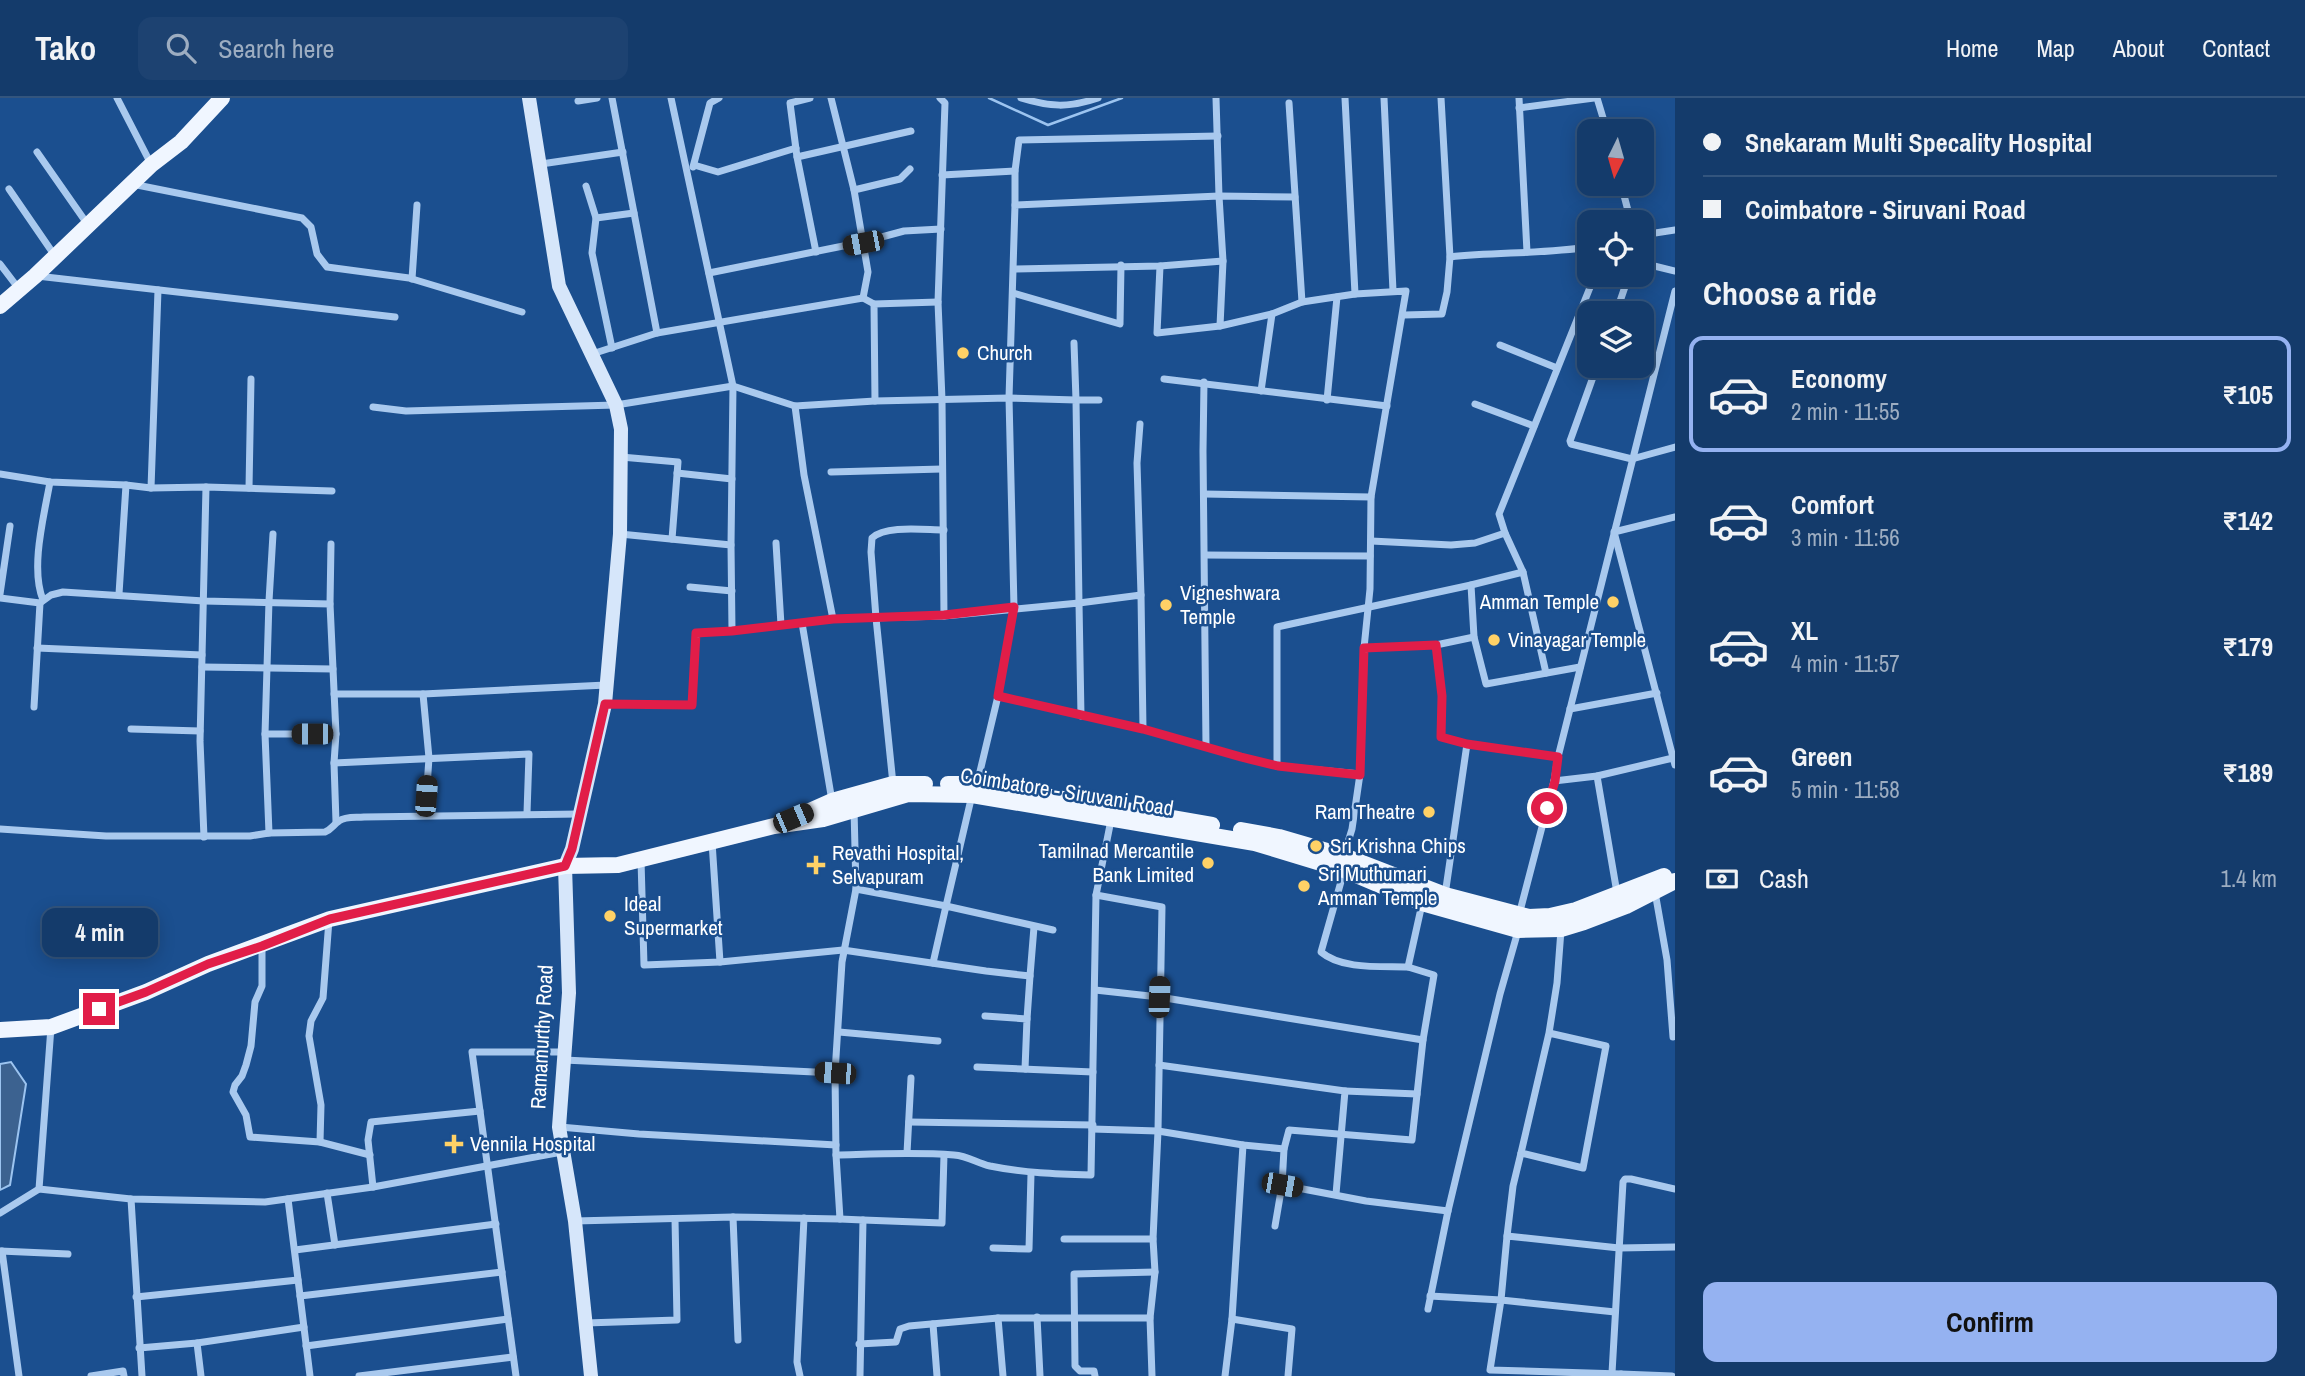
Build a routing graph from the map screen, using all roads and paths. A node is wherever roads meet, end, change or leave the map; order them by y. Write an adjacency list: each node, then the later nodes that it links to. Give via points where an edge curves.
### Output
1 (117, 98): 30 (street)
2 (222, 98): 30 (main road, via 181,142)
3 (529, 98): 31 (main road)
4 (597, 98): 19 (street)
5 (612, 98): 28 (street)
6 (671, 98): 36 (street)
7 (719, 98): 32 (street, via 710,103)
8 (810, 98): 26 (street, via 790,103)
9 (831, 98): 25 (street)
10 (940, 98): 35 (street, via 945,103)
11 (1021, 98): 12 (street, via 1044,106 1078,105)
12 (1098, 98)
13 (1216, 98): 24 (street)
14 (1345, 98): 73 (street)
15 (1384, 98): 70 (street)
16 (1441, 98): 56 (street)
17 (1519, 98): 21 (street)
18 (1596, 98): 21 (street); 22 (street)
19 (578, 101)
20 (1289, 103): 42 (street)
21 (1519, 108): 54 (street)
22 (1602, 119)
23 (911, 131): 25 (street)
24 (1217, 136): 34 (street, via 1019,139); 41 (street)
25 (844, 146): 29 (street); 40 (street)
26 (796, 148): 29 (street); 32 (street, via 718,172)
27 (37, 152): 47 (street)
28 (623, 152): 31 (street); 45 (street)
29 (797, 157): 53 (street)
30 (151, 164): 37 (main road)
31 (541, 164): 90 (main road, via 559,286)
32 (694, 165): 36 (street)
33 (910, 169): 40 (street, via 900,179)
34 (1015, 171): 35 (street); 44 (street)
35 (942, 175): 48 (street)
36 (688, 177): 64 (street)
37 (131, 184): 47 (main road); 66 (street, via 302,218 311,227 317,254 327,267)
38 (586, 186): 46 (street)
39 (9, 189): 55 (street)
40 (854, 190): 51 (street)
41 (1219, 196): 42 (street); 44 (street); 57 (street)
42 (1295, 197): 77 (street)
43 (417, 205): 66 (street)
44 (1015, 205): 62 (street)
45 (634, 213): 46 (street); 86 (street)
46 (596, 218): 89 (street, via 592,253)
47 (88, 225): 55 (main road)
48 (941, 229): 51 (street, via 904,231); 76 (street)
49 (1675, 230): 50 (street)
50 (1654, 233)
51 (863, 243): 53 (street); 75 (street, via 868,272)
52 (1577, 248): 54 (street)
53 (816, 252): 64 (street)
54 (1527, 252): 56 (street)
55 (55, 257): 65 (main road)
56 (1450, 257): 82 (street, via 1442,314)
57 (1223, 261): 60 (street); 85 (street)
58 (0, 264): 68 (street)
59 (1121, 265): 60 (street); 62 (street); 72 (street, via 1120,324)
60 (1160, 266): 85 (street, via 1157,332)
61 (1654, 266): 63 (street)
62 (1014, 269): 72 (street)
63 (1675, 271)
64 (709, 274): 84 (street)
65 (35, 276): 68 (main road); 69 (street)
66 (412, 279): 80 (street)
67 (1590, 287): 91 (street)
68 (19, 290): 79 (main road)
69 (158, 290): 83 (street); 122 (street)
70 (1393, 291): 73 (street); 82 (street, via 1406,291)
71 (1675, 291): 113 (street)
72 (1013, 293): 98 (street)
73 (1355, 294): 74 (street)
74 (1337, 297): 77 (street); 102 (street)
75 (863, 298): 78 (street); 84 (street)
76 (937, 302): 78 (street); 99 (street)
77 (1302, 302): 81 (street)
78 (874, 304): 103 (street)
79 (0, 306)
80 (522, 312)
81 (1272, 314): 85 (street); 97 (street)
82 (1404, 314): 107 (street)
83 (395, 317)
84 (719, 323): 86 (street); 96 (street)
85 (1220, 326)
86 (657, 333): 89 (street)
87 (1074, 343): 100 (street)
88 (1500, 345): 91 (street)
89 (612, 348): 90 (street)
90 (592, 354): 105 (main road)
91 (1557, 368): 110 (street)
92 (1593, 378): 113 (street, via 1570,441)
93 (251, 379): 123 (street)
94 (1164, 379): 95 (street)
95 (1204, 382): 97 (street); 125 (street)
96 (733, 386): 105 (street); 106 (street); 118 (street)
97 (1261, 391): 102 (street)
98 (1009, 398): 99 (street); 100 (street); 153 (street)
99 (942, 400): 103 (street); 114 (street)
100 (1076, 400): 101 (street); 151 (street)
101 (1100, 400)
102 (1327, 400): 107 (street)
103 (874, 401): 106 (street)
104 (1475, 404): 110 (street)
105 (616, 405): 108 (street, via 406,411); 112 (main road)
106 (795, 406): 157 (street)
107 (1387, 406): 126 (street)
108 (373, 407)
109 (1140, 424): 146 (street)
110 (1534, 426): 130 (street, via 1499,514)
111 (1675, 447): 113 (street)
112 (621, 457): 116 (street, via 678,462); 133 (main road)
113 (1632, 459): 131 (street)
114 (942, 469): 115 (street); 129 (street)
115 (831, 472)
116 (677, 473): 118 (street); 134 (street)
117 (0, 474): 119 (street)
118 (732, 479): 138 (street)
119 (50, 482): 120 (street); 148 (street, via 39,548)
120 (126, 485): 122 (street); 145 (street)
121 (206, 487): 122 (street); 123 (street); 149 (street)
122 (151, 488)
123 (249, 488): 124 (street)
124 (332, 491)
125 (1204, 494): 126 (street); 139 (street)
126 (1371, 497): 135 (street)
127 (1675, 517): 131 (street)
128 (10, 526): 147 (street)
129 (944, 530): 155 (street); 156 (street, via 888,530 872,538)
130 (1505, 533): 135 (street, via 1451,545); 141 (street)
131 (1614, 533): 167 (street); 172 (street)
132 (273, 534): 150 (street)
133 (620, 534): 134 (street); 171 (main road)
134 (671, 539): 138 (street)
135 (1371, 541): 140 (street)
136 (776, 543): 159 (street)
137 (331, 544): 152 (street)
138 (731, 545): 144 (street)
139 (1205, 555): 140 (street); 186 (street)
140 (1370, 556): 154 (street)
141 (1523, 572): 142 (street); 170 (street)
142 (1471, 586): 154 (street); 161 (street)
143 (691, 587): 144 (street)
144 (732, 591): 160 (street)
145 (119, 594): 148 (street, via 63,592); 149 (street)
146 (1141, 595): 151 (street); 181 (street)
147 (0, 596): 148 (street)
148 (42, 601): 163 (street)
149 (204, 601): 150 (street); 165 (street)
150 (269, 601): 152 (street); 168 (street)
151 (1079, 603): 153 (street); 179 (street)
152 (330, 604): 169 (street)
153 (1014, 607): 155 (street); 175 (street)
154 (1367, 608): 164 (street); 191 (street, via 1277,627)
155 (944, 615): 156 (street)
156 (876, 618): 157 (street); 195 (street)
157 (833, 619): 158 (street)
158 (802, 623): 159 (street); 197 (street)
159 (781, 625): 160 (street)
160 (732, 631): 176 (street, via 696,633 692,705)
161 (1474, 637): 162 (street); 170 (street, via 1486,684)
162 (1436, 645): 164 (street); 185 (street, via 1441,737)
163 (37, 648): 165 (street); 177 (street)
164 (1364, 648): 192 (street)
165 (202, 655): 166 (street)
166 (202, 667): 168 (street); 182 (street)
167 (1580, 667): 170 (street); 178 (street)
168 (266, 668): 169 (street); 183 (street)
169 (333, 669): 173 (street)
170 (1546, 673)
171 (606, 685): 174 (street); 176 (main road)
172 (1657, 693): 178 (street); 189 (street)
173 (334, 694): 174 (street); 184 (street)
174 (423, 694): 188 (street)
175 (998, 696): 179 (street); 196 (street)
176 (605, 704): 200 (main road)
177 (34, 708)
178 (1570, 709): 187 (street)
179 (1081, 716): 181 (street)
180 (131, 729): 182 (street)
181 (1143, 729): 186 (street)
182 (200, 731): 207 (street)
183 (265, 734): 184 (street); 206 (street)
184 (336, 734): 190 (street)
185 (1467, 744): 187 (street); 220 (street)
186 (1206, 746): 191 (street)
187 (1558, 757): 194 (street)
188 (429, 758): 190 (street); 199 (street, via 529,754); 201 (street)
189 (1674, 762): 193 (street)
190 (334, 763): 203 (street)
191 (1278, 766): 192 (street)
192 (1360, 775): 211 (street)
193 (1597, 776): 194 (street); 218 (street)
194 (1555, 781): 224 (street)
195 (893, 784): 196 (main road); 197 (main road)
196 (975, 790): 198 (main road, Coimbatore - Siruvani Road, via 908,794); 202 (main road, Coimbatore - Siruvani Road); 211 (main road, via 1279,837); 222 (street)
197 (832, 802): 204 (main road)
198 (854, 809): 204 (main road, Coimbatore - Siruvani Road); 216 (street)
199 (527, 813): 200 (street); 201 (street)
200 (580, 814): 209 (main road)
201 (425, 815): 203 (street)
202 (1111, 819): 211 (main road, Coimbatore - Siruvani Road); 219 (street)
203 (336, 822): 206 (street, via 325,832)
204 (774, 826): 208 (main road, Coimbatore - Siruvani Road)
205 (0, 829): 207 (street)
206 (269, 833): 207 (street)
207 (204, 837)
208 (712, 842): 210 (main road, Coimbatore - Siruvani Road); 230 (street)
209 (572, 849): 212 (main road); 213 (main road)
210 (641, 859): 213 (main road, Coimbatore - Siruvani Road); 230 (street, via 644,965)
211 (1344, 863): 220 (main road); 221 (main road, Coimbatore - Siruvani Road); 232 (street, via 1321,952 1358,966)
212 (565, 866): 213 (main road, Coimbatore - Siruvani Road); 223 (main road, Coimbatore - Siruvani Road); 245 (main road, Ramamurthy Road, via 569,993)
213 (595, 866)
214 (1675, 870): 218 (main road)
215 (1675, 881): 217 (main road, Coimbatore - Siruvani Road)
216 (856, 889): 222 (street); 229 (street)
217 (1655, 892): 226 (main road, Coimbatore - Siruvani Road); 242 (street, via 1667,960)
218 (1617, 894): 224 (main road, via 1576,910)
219 (1096, 895): 234 (street); 235 (street, via 1162,907)
220 (1445, 895): 224 (main road)
221 (1422, 903): 224 (main road, Coimbatore - Siruvani Road); 232 (street)
222 (946, 906): 225 (street); 231 (street)
223 (330, 919): 228 (main road, Coimbatore - Siruvani Road); 260 (street, via 323,998 309,1036 321,1105)
224 (1518, 923): 226 (main road, Coimbatore - Siruvani Road); 280 (street)
225 (1034, 927): 227 (street); 233 (street)
226 (1561, 929): 241 (street)
227 (1053, 930)
228 (262, 946): 238 (main road, Coimbatore - Siruvani Road); 260 (street, via 262,986 255,1002 251,1046 233,1092 246,1115 250,1137)
229 (843, 950): 230 (street); 231 (street); 240 (street)
230 (720, 962)
231 (933, 963): 233 (street)
232 (1408, 967): 243 (street, via 1434,975)
233 (1030, 976): 237 (street)
234 (1095, 990): 235 (street); 249 (street)
235 (1159, 997): 243 (street); 246 (street)
236 (985, 1016): 237 (street)
237 (1027, 1019): 248 (street)
238 (51, 1027): 239 (main road, Coimbatore - Siruvani Road); 274 (street)
239 (0, 1030)
240 (839, 1032): 244 (street); 250 (street)
241 (1549, 1033): 266 (street); 266 (street, via 1606,1046 1583,1168)
242 (1673, 1037)
243 (1423, 1040): 253 (street)
244 (938, 1041)
245 (564, 1056): 250 (street); 254 (street, via 472,1052); 256 (main road, Ramamurthy Road)
246 (1159, 1065): 252 (street); 258 (street)
247 (977, 1067): 248 (street)
248 (1025, 1069): 249 (street)
249 (1093, 1072): 257 (street)
250 (835, 1073): 261 (street)
251 (911, 1078): 255 (street)
252 (1345, 1091): 253 (street); 259 (street)
253 (1417, 1094): 259 (street, via 1412,1140)
254 (480, 1111): 267 (street, via 371,1122); 270 (street)
255 (909, 1122): 257 (street); 265 (street)
256 (559, 1127): 261 (street); 264 (main road, Ramamurthy Road)
257 (1093, 1127): 258 (street); 271 (street, via 1091,1175)
258 (1158, 1130): 262 (street); 292 (street)
259 (1341, 1135): 263 (street, via 1289,1130); 277 (street)
260 (320, 1142): 267 (street)
261 (836, 1145): 268 (street)
262 (1242, 1145): 263 (street); 314 (street)
263 (1284, 1149): 272 (street)
264 (562, 1152): 270 (street); 287 (main road, Ramamurthy Road)
265 (907, 1153): 268 (street); 269 (street)
266 (1521, 1153): 290 (street)
267 (370, 1155): 273 (street)
268 (836, 1155): 285 (street)
269 (944, 1155): 271 (street); 286 (street, via 942,1223)
270 (486, 1166): 273 (street); 288 (street)
271 (1031, 1174): 295 (street, via 1030,1249)
272 (1282, 1185): 277 (street); 289 (street)
273 (373, 1187): 276 (street)
274 (39, 1189): 278 (street); 281 (street)
275 (1675, 1189): 296 (street, via 1625,1179)
276 (327, 1194): 279 (street); 293 (street)
277 (1336, 1194): 280 (street)
278 (131, 1199): 279 (street); 305 (street)
279 (288, 1199): 297 (street)
280 (1448, 1211): 304 (street)
281 (0, 1213)
282 (733, 1217): 283 (street); 284 (street); 318 (street)
283 (804, 1218): 285 (street); 335 (street)
284 (675, 1219): 287 (street); 315 (street, via 677,1320)
285 (840, 1219): 286 (street)
286 (863, 1220): 320 (street)
287 (575, 1221): 315 (main road, Ramamurthy Road)
288 (496, 1224): 293 (street); 300 (street)
289 (1275, 1226)
290 (1507, 1237): 296 (street); 306 (street)
291 (1063, 1239): 292 (street)
292 (1153, 1239): 301 (street)
293 (335, 1245): 297 (street)
294 (1675, 1247): 296 (street)
295 (993, 1248)
296 (1619, 1248): 308 (street)
297 (295, 1250): 302 (street)
298 (1, 1251): 299 (street); 328 (street)
299 (68, 1254)
300 (502, 1272): 303 (street); 313 (street)
301 (1155, 1272): 310 (street, via 1073,1274); 312 (street)
302 (298, 1280): 303 (street); 305 (street)
303 (300, 1296): 317 (street)
304 (1430, 1296): 306 (street); 307 (street)
305 (136, 1297): 322 (street)
306 (1501, 1300): 308 (street); 325 (street, via 1490,1370)
307 (1428, 1309)
308 (1615, 1312): 325 (street)
309 (1037, 1317): 310 (street); 311 (street); 339 (street)
310 (1073, 1317): 312 (street); 340 (street, via 1074,1366 1094,1371)
311 (998, 1318): 316 (street); 338 (street)
312 (1150, 1318): 341 (street)
313 (508, 1319): 321 (street); 323 (street)
314 (1232, 1319): 342 (street); 343 (street, via 1292,1329)
315 (586, 1324): 334 (main road, Ramamurthy Road)
316 (933, 1324): 320 (street, via 900,1329 896,1342); 337 (street)
317 (304, 1327): 319 (street); 321 (street)
318 (738, 1340)
319 (197, 1343): 322 (street); 330 (street)
320 (859, 1343): 336 (street)
321 (306, 1346): 331 (street)
322 (139, 1348): 324 (street)
323 (513, 1357): 332 (street); 333 (street)
324 (141, 1373): 326 (street)
325 (1612, 1373): 327 (street)
326 (123, 1374): 329 (street)
327 (1621, 1375): 344 (street)
328 (19, 1376)
329 (91, 1376)
330 (201, 1376)
331 (310, 1376)
332 (359, 1376)
333 (516, 1376)
334 (591, 1376)
335 (800, 1376)
336 (859, 1376)
337 (937, 1376)
338 (1003, 1376)
339 (1040, 1376)
340 (1095, 1376)
341 (1152, 1376)
342 (1225, 1376)
343 (1288, 1376)
344 (1672, 1376)

